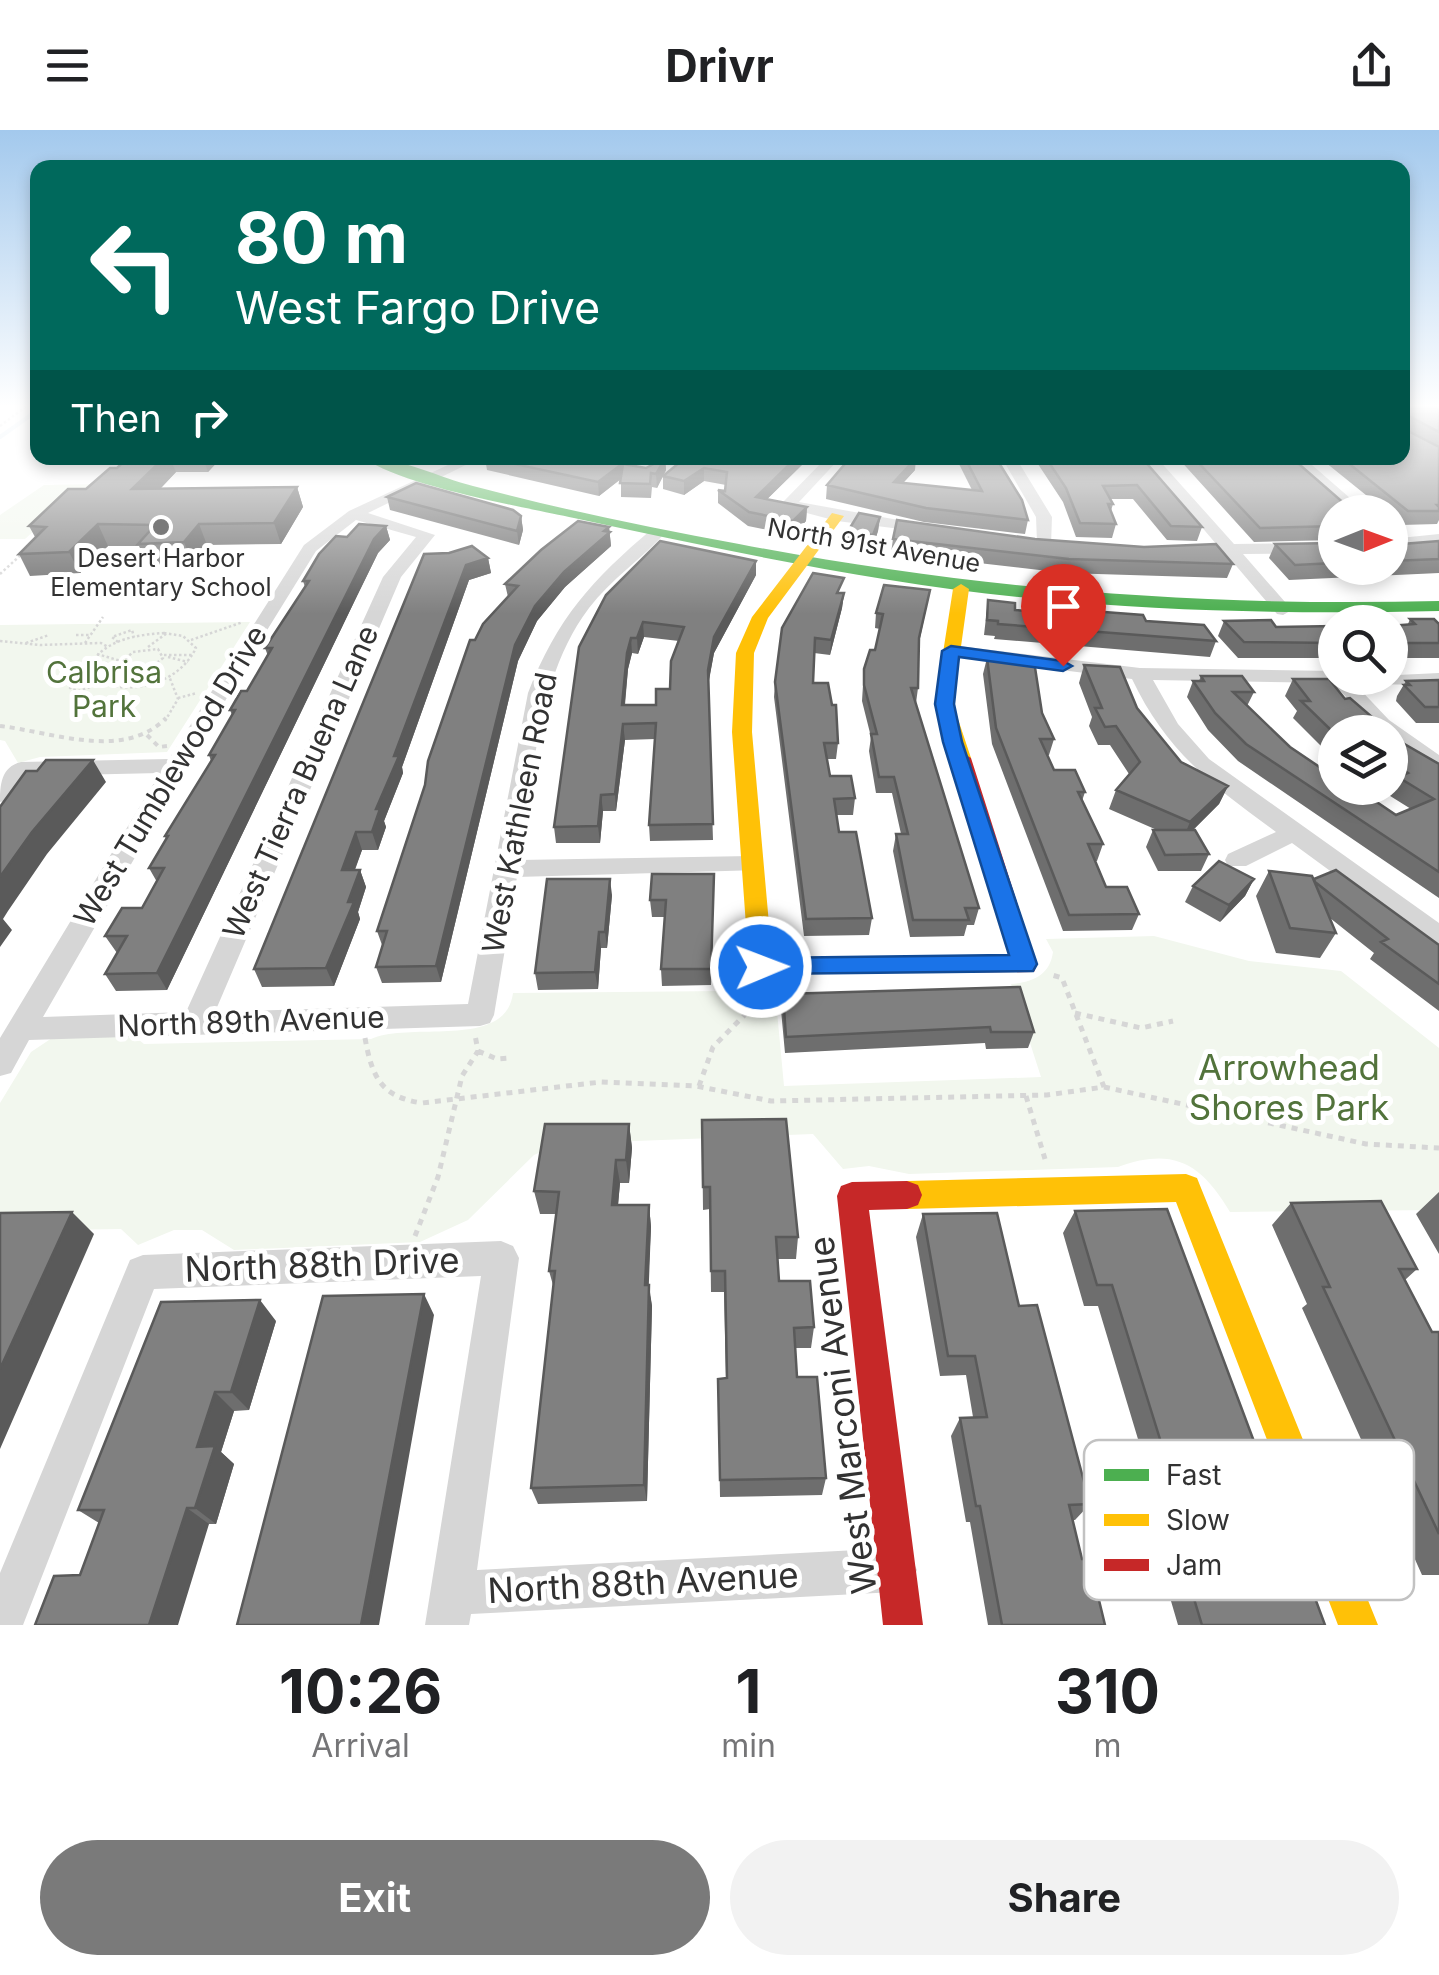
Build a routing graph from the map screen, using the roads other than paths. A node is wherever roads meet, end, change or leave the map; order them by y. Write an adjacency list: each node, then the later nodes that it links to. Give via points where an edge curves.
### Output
1 (422, 475): 7 (street, North 91st Avenue)
2 (432, 475): 7 (street, West Tumblewood Drive)
3 (818, 475): 10 (street, via 790,504)
4 (1018, 475): 14 (street, via 1053,543)
5 (1165, 475): 18 (street)
6 (1316, 475): 8 (street)
7 (429, 476): 9 (street, West Tumblewood Drive); 11 (street, North 91st Avenue)
8 (1339, 495)
9 (354, 514): 30 (street, West Tumblewood Drive, via 310,548); 38 (street, West Tierra Buena Lane, via 429,543 392,577)
10 (837, 516): 12 (street); 19 (street)
11 (658, 532): 19 (street, North 91st Avenue); 35 (street, West Kathleen Road, via 575,609 555,644 538,693)
12 (953, 533)
13 (1439, 539): 15 (street)
14 (1027, 540)
15 (1408, 542)
16 (1318, 548): 18 (street)
17 (1176, 549): 18 (street)
18 (1231, 551): 21 (street)
19 (802, 562): 20 (street, North 91st Avenue); 34 (street, via 760,617 745,653 742,732)
20 (961, 589): 21 (street, North 91st Avenue, via 1112,604); 23 (street)
21 (1283, 610): 22 (street, North 91st Avenue)
22 (1434, 610)
23 (951, 651): 24 (street); 34 (street, via 944,704 952,742 1024,964 766,967)
24 (1140, 674): 25 (street); 32 (street, via 1179,744)
25 (1318, 679)
26 (1408, 679): 27 (street)
27 (1439, 679)
28 (1355, 695): 29 (street)
29 (1439, 765)
30 (177, 766): 31 (street, via 21,769); 39 (street, West Tumblewood Drive)
31 (0, 795)
32 (1291, 834): 33 (street); 36 (street)
33 (1237, 860)
34 (751, 864): 35 (street)
35 (508, 869): 37 (street, West Kathleen Road)
36 (1439, 937)
37 (476, 1016): 38 (street, North 89th Avenue)
38 (194, 1024): 39 (street, North 89th Avenue)
39 (21, 1029): 40 (street, West Tumblewood Drive)
40 (0, 1064)
41 (1285, 1440): 42 (street, West Marconi Avenue, via 1186,1188 852,1196)
42 (895, 1570): 44 (street, North 88th Avenue); 46 (street, West Marconi Avenue)
43 (1348, 1600): 47 (street, West Marconi Avenue)
44 (449, 1609): 45 (street, North 88th Drive, via 501,1258 144,1272)
45 (2, 1625)
46 (903, 1625)
47 (1358, 1625)

